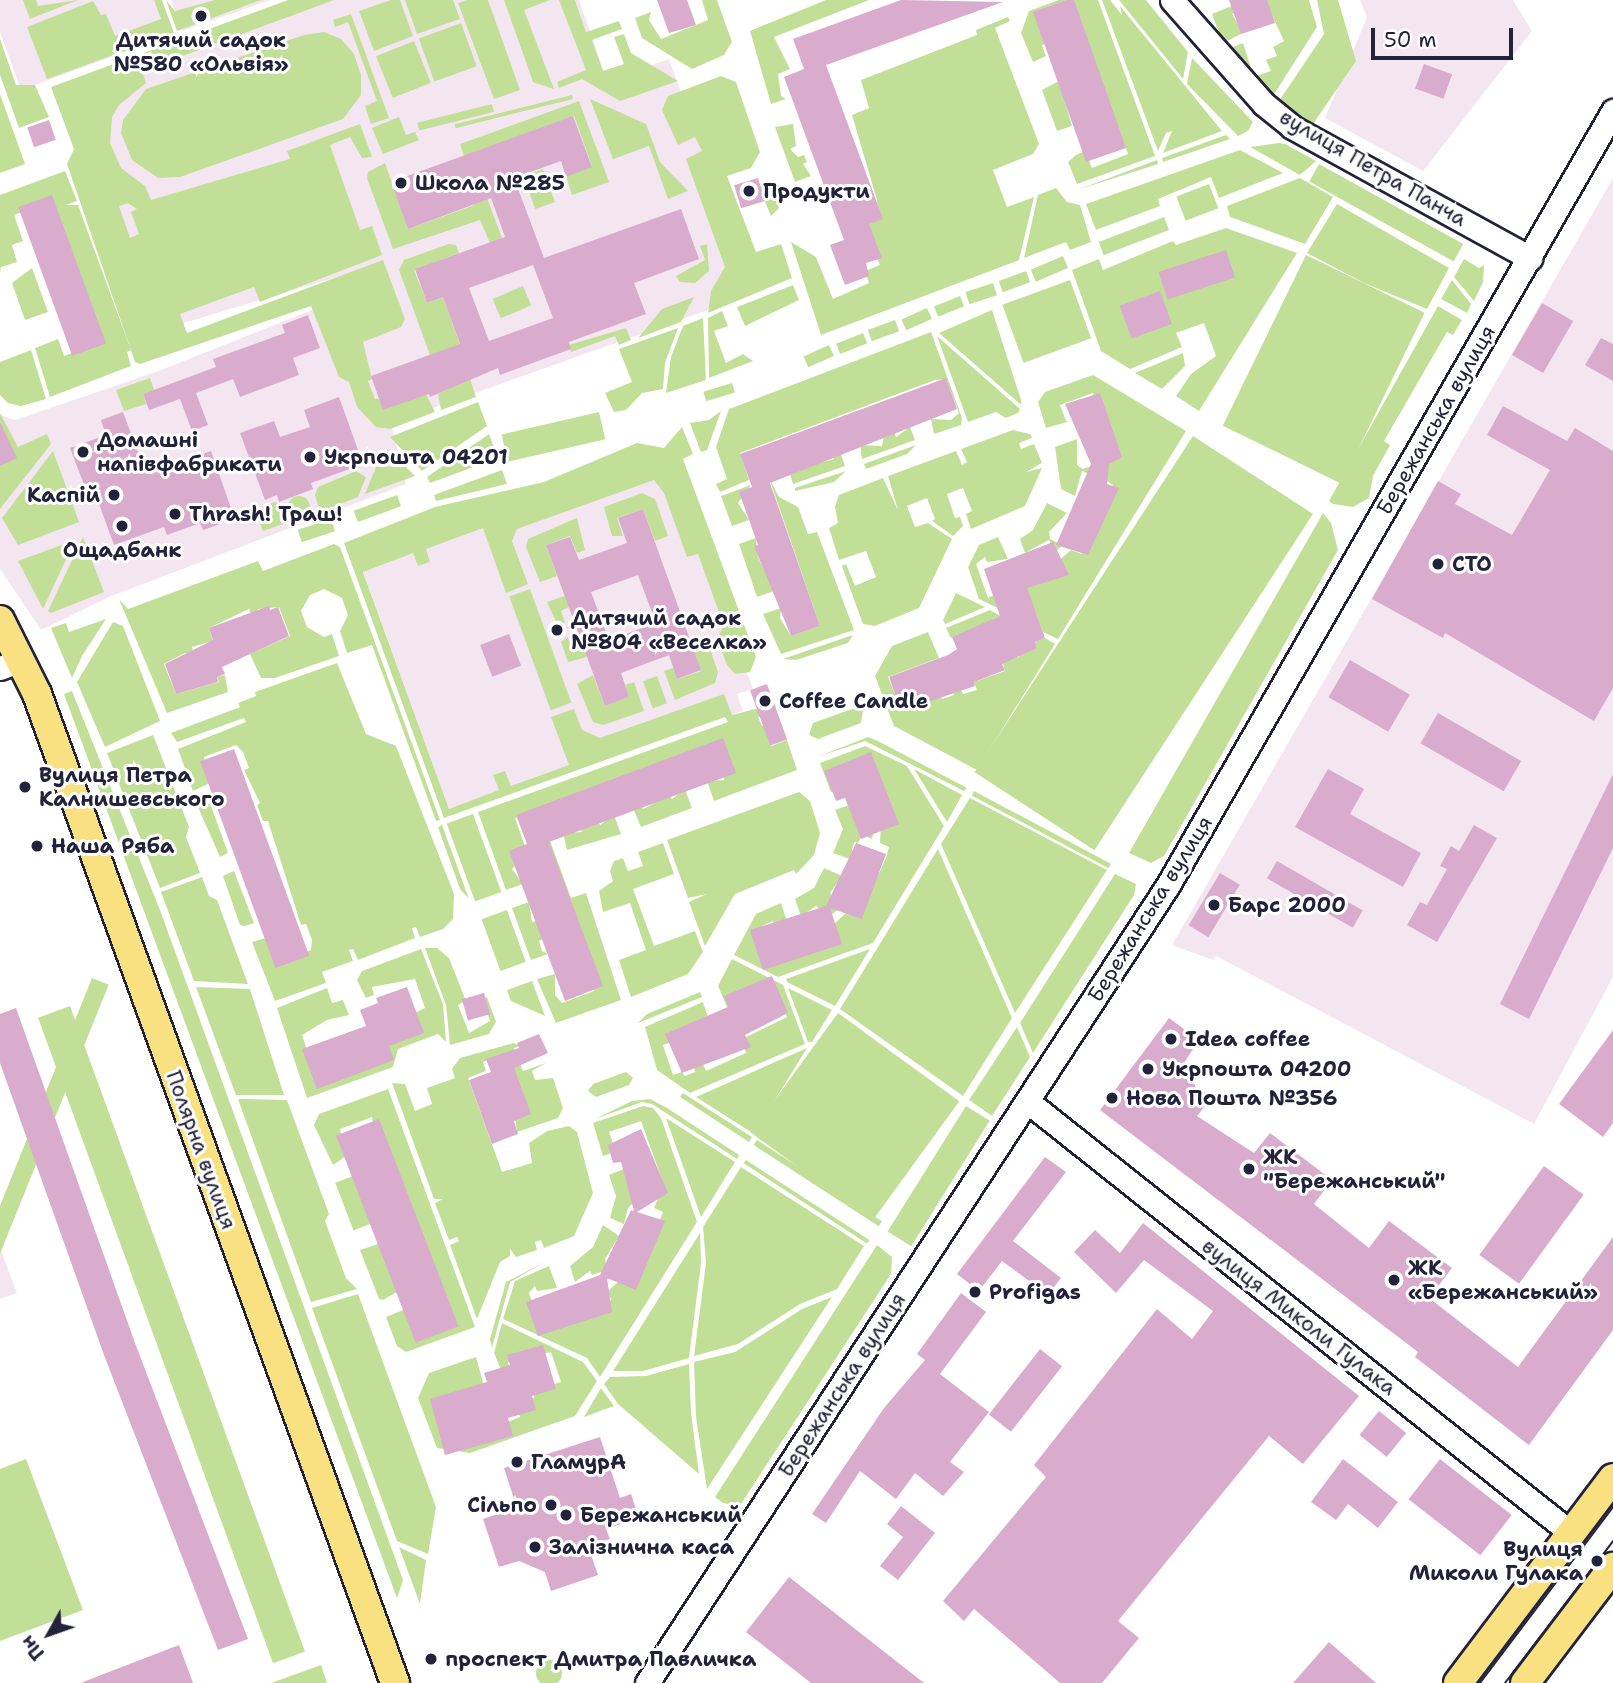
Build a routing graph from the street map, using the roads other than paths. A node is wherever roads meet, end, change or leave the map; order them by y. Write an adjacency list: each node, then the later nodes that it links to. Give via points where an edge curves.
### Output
1 (1172, 0): 3 (street, вулиця Петра Панча, via 1264,104 1292,128)
2 (1613, 111): 3 (street, Бережанська вулиця)
3 (1530, 258): 6 (street, Бережанська вулиця, via 1168,885)
4 (0, 620): 5 (main road, Полярна вулиця)
5 (11, 664): 10 (main road, Полярна вулиця)
6 (1027, 1101): 8 (street, вулиця Миколи Гулака); 11 (street, Бережанська вулиця)
7 (1613, 1478): 8 (main road)
8 (1571, 1533): 12 (main road)
9 (1613, 1567): 13 (main road)
10 (395, 1683)
11 (647, 1683)
12 (1458, 1683)
13 (1525, 1683)

